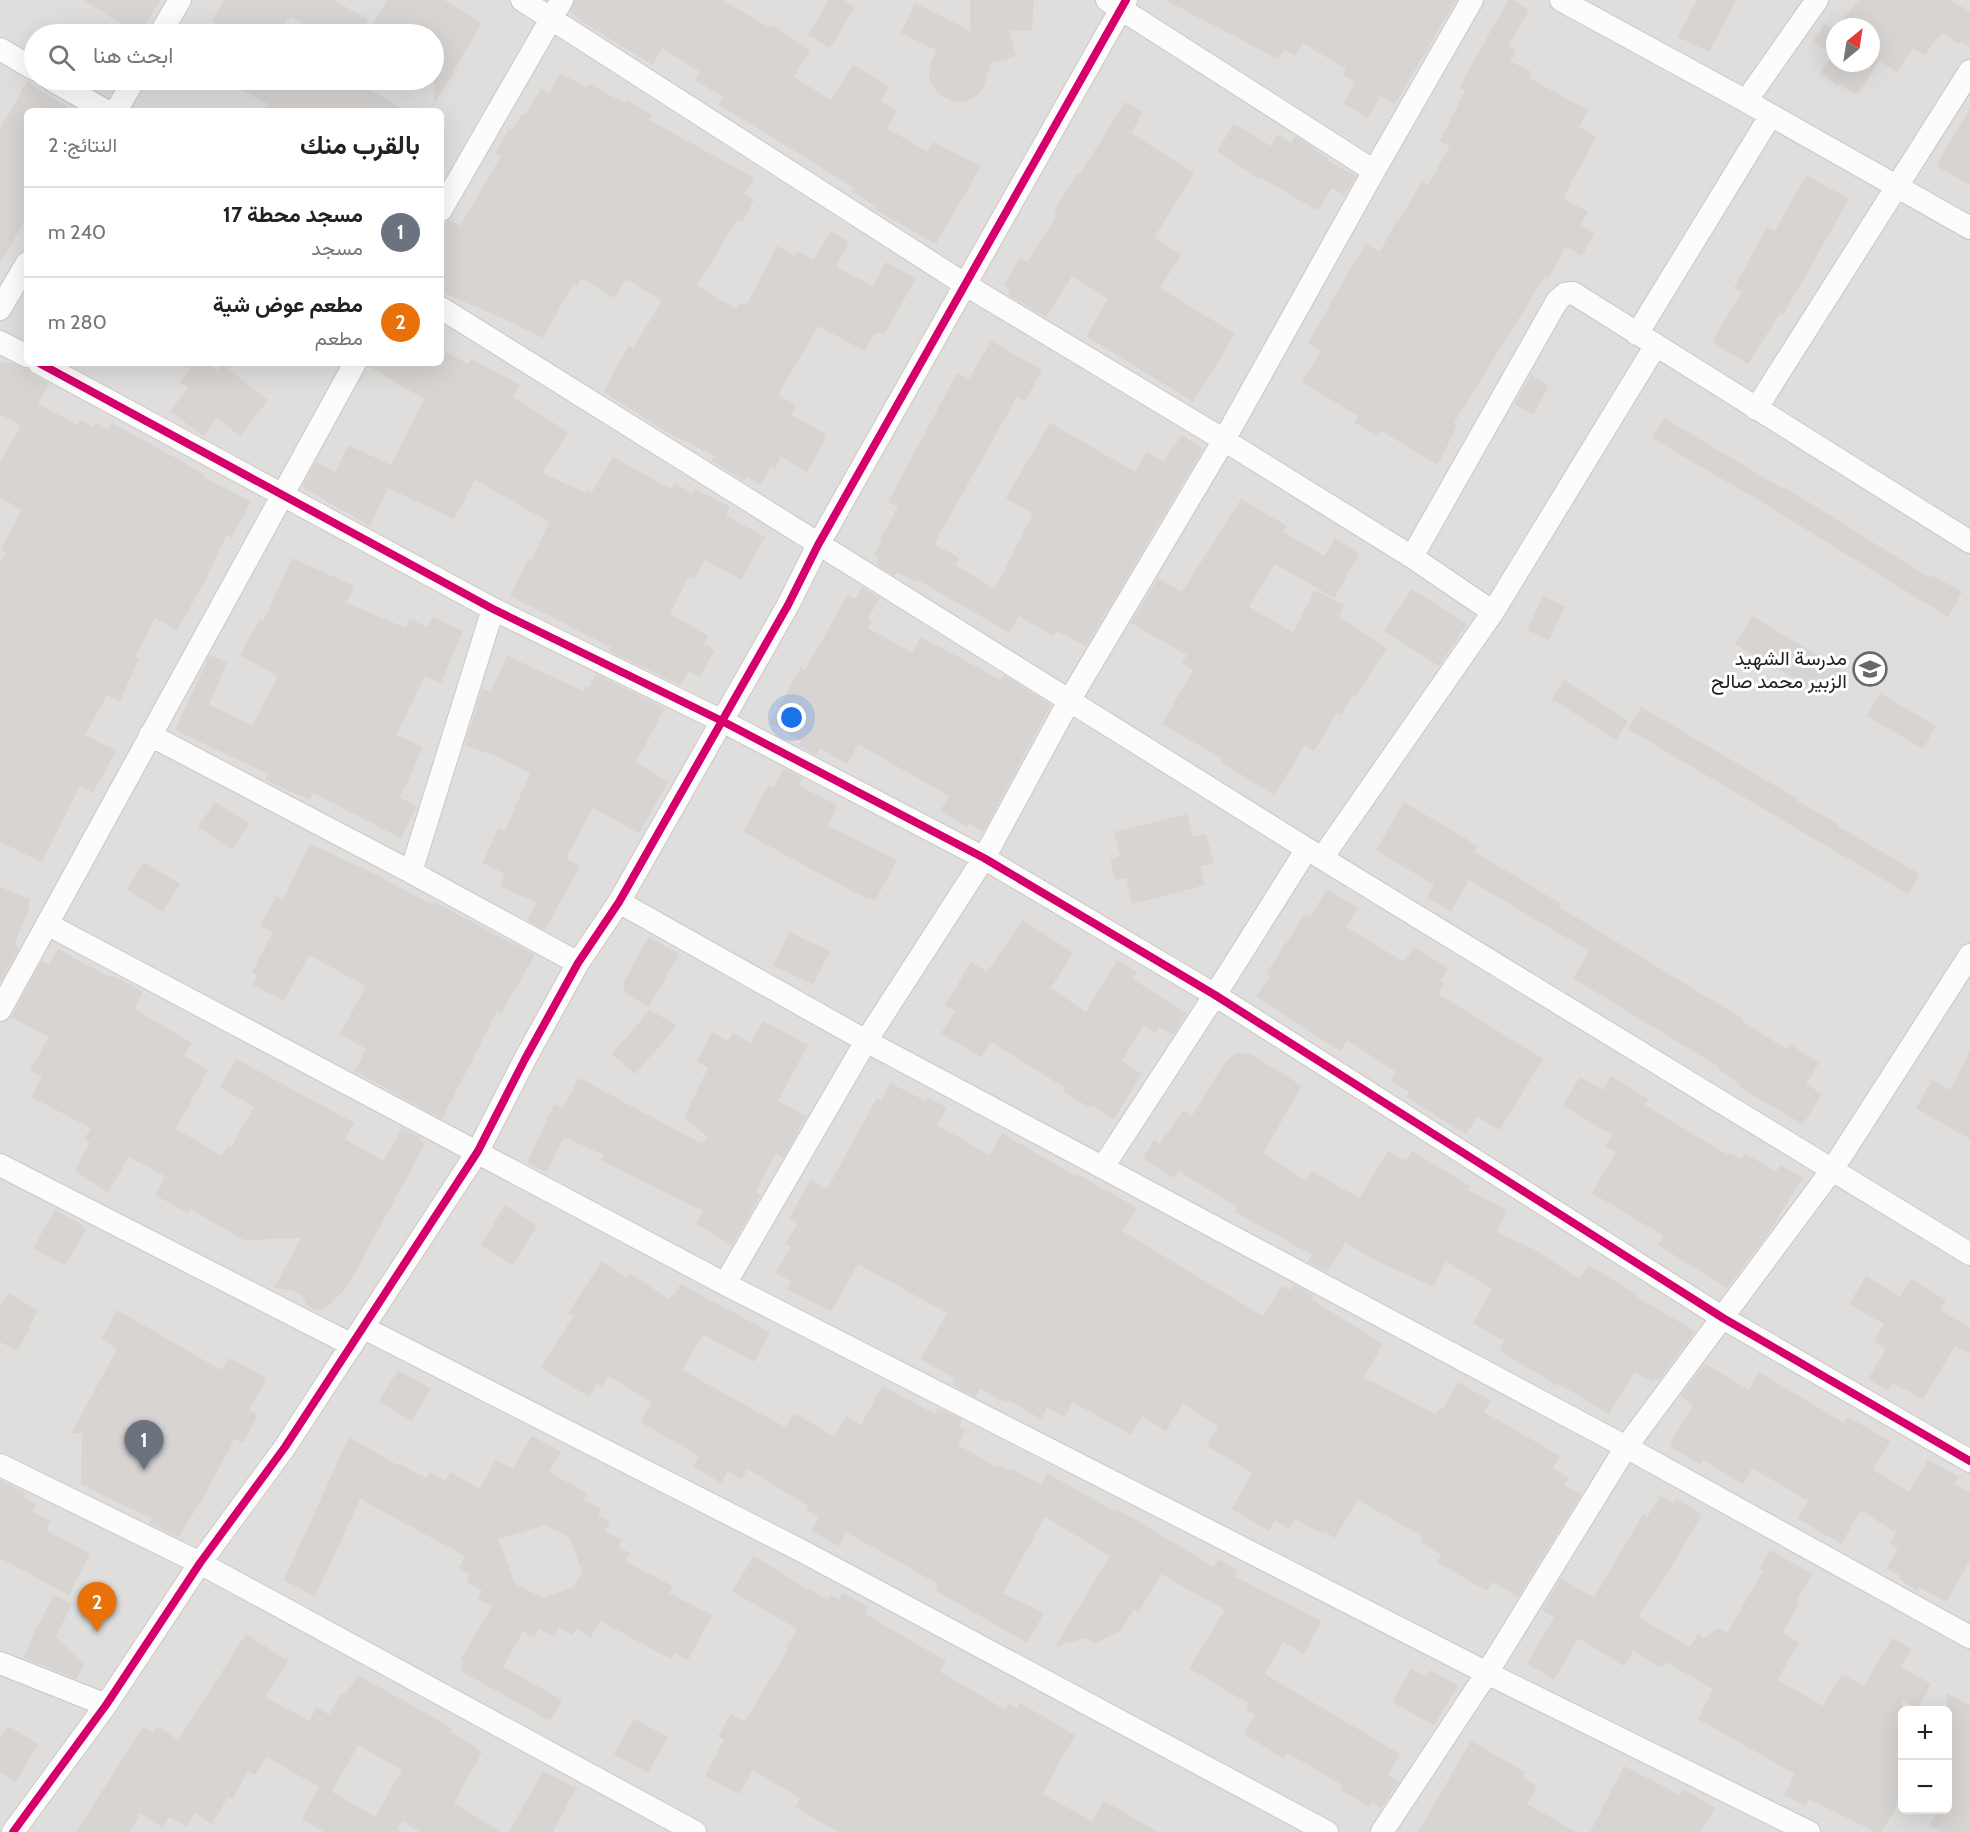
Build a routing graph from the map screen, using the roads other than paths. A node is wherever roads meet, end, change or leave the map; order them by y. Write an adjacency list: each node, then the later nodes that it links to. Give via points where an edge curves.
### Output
1 (180, 0): 8 (street)
2 (522, 0): 7 (street)
3 (1472, 0): 18 (street)
4 (1561, 0): 14 (street)
5 (1817, 0): 14 (street)
6 (1118, 3): 18 (street); 23 (street)
7 (557, 9): 20 (street); 23 (street)
8 (166, 24)
9 (0, 49): 10 (street)
10 (24, 63)
11 (1970, 71): 19 (street)
12 (69, 90): 15 (street)
13 (128, 90): 16 (street)
14 (1746, 100): 17 (street)
15 (101, 108)
16 (118, 108)
17 (1771, 115): 19 (street); 26 (street)
18 (1374, 171): 32 (street)
19 (1897, 186): 21 (street); 31 (street)
20 (444, 205)
21 (1970, 228)
22 (24, 267): 24 (street)
23 (966, 285): 32 (street); 35 (street)
24 (0, 309)
25 (444, 310): 35 (street)
26 (1647, 340): 31 (street); 36 (street, via 1573,293 1557,301); 38 (street)
27 (0, 342): 28 (street)
28 (24, 354)
29 (45, 366): 33 (street)
30 (353, 366): 33 (street)
31 (1756, 409): 34 (street)
32 (1224, 440): 36 (street); 39 (street)
33 (284, 495): 37 (street); 41 (street)
34 (1970, 542)
35 (818, 545): 39 (street); 40 (street)
36 (1412, 557): 38 (street)
37 (493, 609): 40 (street); 44 (street)
38 (1493, 612): 42 (street)
39 (1069, 700): 42 (street); 43 (street)
40 (722, 721): 43 (street); 45 (street)
41 (150, 735): 44 (street); 46 (street)
42 (1315, 854): 49 (street); 55 (street)
43 (984, 858): 49 (street); 51 (street)
44 (411, 872): 48 (street)
45 (619, 902): 48 (street); 51 (street)
46 (47, 924): 50 (street); 52 (street)
47 (1970, 955): 55 (street)
48 (578, 963): 52 (street)
49 (1215, 995): 54 (street); 58 (street)
50 (0, 1010)
51 (866, 1041): 54 (street); 57 (street)
52 (478, 1151): 57 (street); 59 (street)
53 (0, 1165): 59 (street)
54 (1103, 1167): 60 (street)
55 (1832, 1170): 56 (street); 58 (street)
56 (1970, 1254)
57 (725, 1284): 66 (street)
58 (1724, 1318): 60 (street); 61 (street)
59 (358, 1337): 63 (street, via 285,1447); 70 (street, via 802,1551)
60 (1626, 1447): 64 (street); 66 (street)
61 (1970, 1461)
62 (0, 1465): 63 (street)
63 (200, 1563): 67 (street); 69 (street)
64 (1970, 1636)
65 (0, 1663): 67 (street)
66 (1486, 1673): 71 (street); 72 (street)
67 (106, 1705): 68 (street)
68 (13, 1832)
69 (695, 1832)
70 (1327, 1832)
71 (1382, 1832)
72 (1809, 1832)

